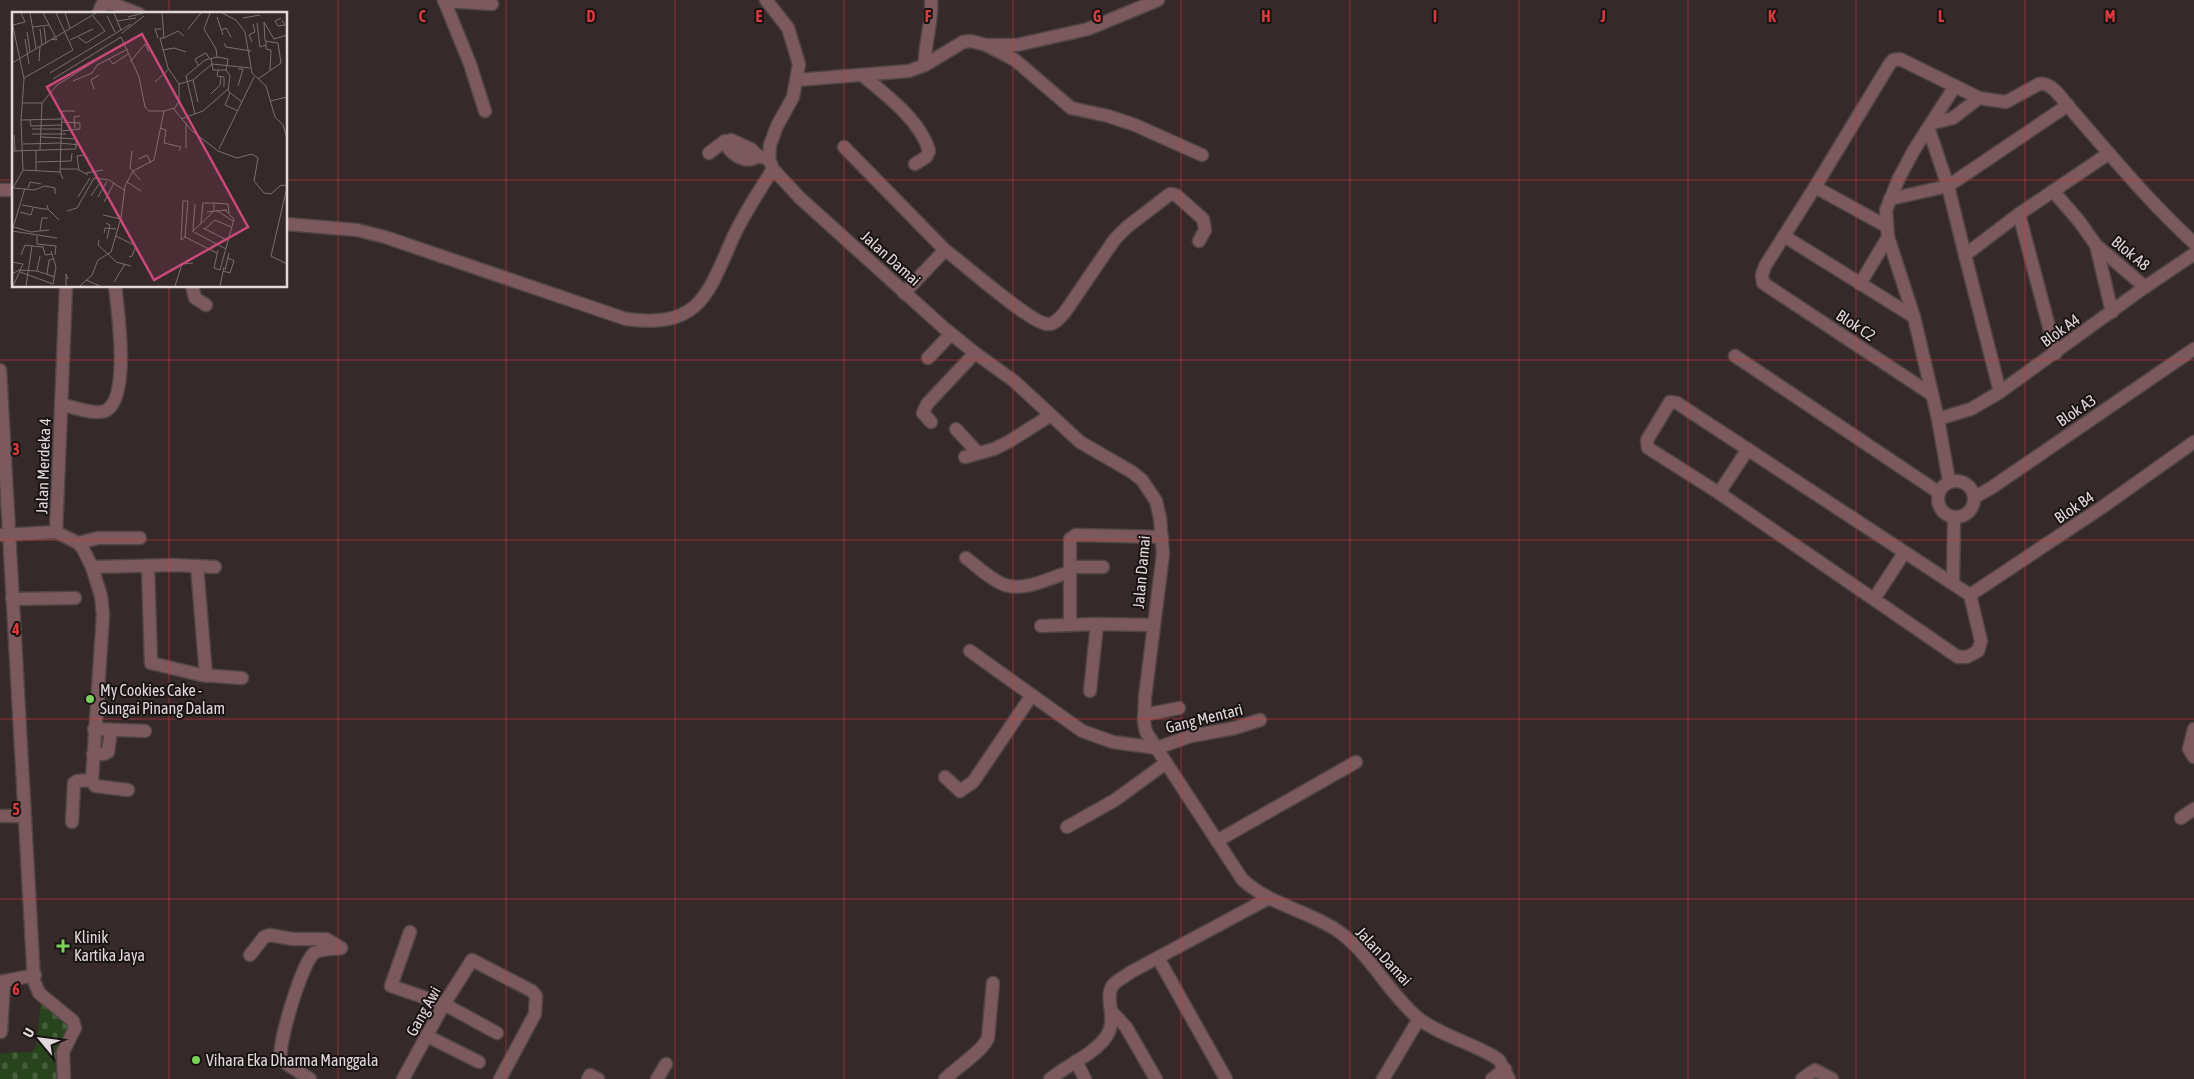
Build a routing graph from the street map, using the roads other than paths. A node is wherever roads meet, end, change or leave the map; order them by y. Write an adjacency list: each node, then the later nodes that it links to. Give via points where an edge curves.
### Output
1 (766, 0): 11 (street, via 788,28 799,64)
2 (931, 0): 9 (street)
3 (1158, 0): 8 (street, via 1088,28 1017,45)
4 (444, 1): 5 (street); 15 (street)
5 (492, 4)
6 (99, 12): 7 (street, via 102,5 109,3)
7 (134, 12)
8 (986, 45): 9 (street, via 963,42); 20 (street, via 1015,60 1071,108 1135,125)
9 (925, 65): 10 (street, via 908,71)
10 (862, 75): 11 (street); 22 (street, via 900,108 926,142 929,152)
11 (797, 80): 21 (street, via 793,97 777,126)
12 (1955, 86): 13 (street); 16 (street); 24 (street, via 1900,59 1894,60)
13 (1979, 98): 14 (street, via 2006,102 2044,83); 16 (street, via 1953,118)
14 (2068, 105): 19 (street); 23 (street)
15 (485, 111)
16 (1931, 126): 23 (street); 26 (street, via 1914,150)
17 (844, 147): 34 (street)
18 (709, 153): 21 (street, Jalan Damai, via 731,140)
19 (2108, 154): 25 (street); 32 (street)
20 (1202, 155)
21 (767, 161): 28 (street, via 719,273 699,304 676,318 651,322 618,316 385,236 357,230); 42 (street, Jalan Damai, via 800,198)
22 (915, 164)
23 (1948, 186): 26 (street); 36 (street)
24 (1815, 187): 29 (street); 30 (street)
25 (2053, 191): 27 (street); 33 (street)
26 (1890, 200): 29 (street, via 1886,210)
27 (2019, 214): 36 (street); 48 (street)
28 (288, 224)
29 (1887, 231): 37 (street); 45 (street)
30 (1784, 236): 37 (street); 54 (street, Blok C2, via 1765,266 1763,283)
31 (1199, 241): 34 (street, via 1205,230 1203,219 1176,195 1170,194 1121,233 1065,312 1056,322 1046,324 1010,302)
32 (2194, 243)
33 (2096, 245): 38 (street, Blok A8); 44 (street)
34 (945, 250): 42 (street)
35 (2194, 254): 38 (street, Blok A4)
36 (1966, 255): 53 (street)
37 (1860, 284): 45 (street)
38 (2145, 286): 44 (street, Blok A4)
39 (66, 288): 55 (street, Jalan Merdeka 4)
40 (115, 288): 55 (street, via 120,368 115,400 106,411 99,413)
41 (192, 288): 43 (street, via 195,298)
42 (904, 293): 46 (street, Jalan Damai)
43 (206, 305)
44 (2112, 312): 48 (street, Blok A4)
45 (1914, 317): 54 (street)
46 (951, 334): 49 (street, Jalan Damai); 51 (street)
47 (2194, 349): 65 (street, Blok A3)
48 (2056, 353): 53 (street, Blok A4)
49 (975, 354): 56 (street, Jalan Damai, via 1014,381); 58 (street, via 926,404 923,413)
50 (1735, 356): 63 (street)
51 (928, 358)
52 (0, 370): 68 (street)
53 (2000, 392): 57 (street, Blok A4, via 1971,410)
54 (1931, 394): 57 (street)
55 (61, 404): 67 (street, Jalan Merdeka 4)
56 (1051, 415): 59 (street, via 1010,441 971,455); 69 (street, Jalan Damai, via 1080,442 1142,480 1156,501)
57 (1938, 419): 62 (street)
58 (931, 422)
59 (956, 429)
60 (2194, 442): 81 (street, Blok B4)
61 (1748, 449): 64 (street); 64 (street, via 1674,402 1667,405 1647,440 1648,448); 72 (street)
62 (1949, 481): 63 (street); 65 (street, via 1966,483)
63 (1938, 492): 66 (street, via 1938,504 1944,514)
64 (1719, 493): 84 (street)
65 (1975, 497): 66 (street, via 1973,508 1965,516)
66 (1954, 518): 80 (street)
67 (56, 532): 68 (street); 71 (street, Jalan Merdeka 4)
68 (4, 535): 83 (street)
69 (1162, 537): 79 (street, via 1074,535 1070,539); 86 (street, Jalan Damai, via 1162,568)
70 (140, 538): 71 (street, via 98,538)
71 (78, 543): 75 (street)
72 (1904, 553): 80 (street); 84 (street)
73 (966, 558): 79 (street, via 997,581 1011,586 1025,586)
74 (197, 566): 76 (street); 77 (street); 90 (street)
75 (92, 567): 76 (street); 97 (street, via 102,615)
76 (148, 567): 90 (street, via 151,663)
77 (216, 567)
78 (1102, 567): 79 (street)
79 (1070, 569): 88 (street)
80 (1953, 583): 81 (street)
81 (1970, 595): 84 (street, via 1980,646 1962,658)
82 (75, 598): 83 (street)
83 (12, 599): 111 (street)
84 (1874, 600)
85 (1097, 624): 86 (street); 88 (street); 92 (street)
86 (1153, 625): 95 (street, Jalan Damai)
87 (1041, 626): 88 (street)
88 (1070, 626)
89 (970, 651): 93 (street)
90 (206, 676): 91 (street)
91 (242, 678)
92 (1090, 691)
93 (1032, 694): 101 (street, via 1082,731 1113,742); 106 (street, via 973,782 960,791)
94 (1179, 708): 95 (street)
95 (1144, 716): 101 (street, Jalan Damai, via 1146,732)
96 (1260, 720): 101 (street, Gang Mentari, via 1184,737)
97 (94, 729): 99 (street); 102 (street)
98 (2194, 729): 103 (street, via 2189,748)
99 (111, 730): 100 (street); 102 (street, via 108,752)
100 (145, 731)
101 (1157, 748): 105 (street, Jalan Damai)
102 (93, 754): 107 (street)
103 (2194, 757)
104 (1356, 762): 115 (street)
105 (1166, 763): 114 (street, via 1114,800); 115 (street, Jalan Damai)
106 (945, 776)
107 (92, 780): 108 (street, via 95,786); 113 (street, via 74,783)
108 (128, 790)
109 (2194, 809): 112 (street)
110 (0, 816): 111 (street)
111 (24, 816): 120 (street)
112 (2181, 818)
113 (72, 822)
114 (1067, 827)
115 (1217, 841): 116 (street, Jalan Damai, via 1242,879)
116 (1269, 898): 119 (street); 125 (street, Jalan Damai, via 1336,930 1373,963)
117 (410, 932): 123 (street, via 391,986)
118 (250, 955): 135 (street, via 270,935 326,939 341,948 317,952 309,961 281,1043 281,1060)
119 (1158, 958): 124 (street, via 1113,985 1109,994); 142 (street)
120 (35, 975): 121 (street); 134 (street, via 39,993 72,1021 75,1028 63,1052)
121 (2, 982): 126 (street)
122 (993, 984): 138 (street, via 986,1044)
123 (444, 1004): 127 (street); 128 (street, Gang Awi); 136 (street, Gang Awi, via 473,960 536,996 534,1014)
124 (1112, 1012): 129 (street, via 1105,1038); 141 (street, via 1126,1027)
125 (1419, 1019): 132 (street, Jalan Damai, via 1493,1056); 143 (street)
126 (1, 1032)
127 (497, 1033)
128 (427, 1036): 130 (street); 133 (street, Gang Awi)
129 (1076, 1061): 139 (street); 140 (street)
130 (478, 1062)
131 (666, 1064): 137 (street)
132 (1507, 1074): 144 (street)
133 (409, 1077)
134 (64, 1079)
135 (310, 1079)
136 (500, 1079)
137 (657, 1079)
138 (945, 1079)
139 (1050, 1079)
140 (1085, 1079)
141 (1156, 1079)
142 (1226, 1079)
143 (1383, 1079)
144 (1492, 1079)
145 (1802, 1079): 146 (street, via 1816,1070)
146 (1832, 1079)

